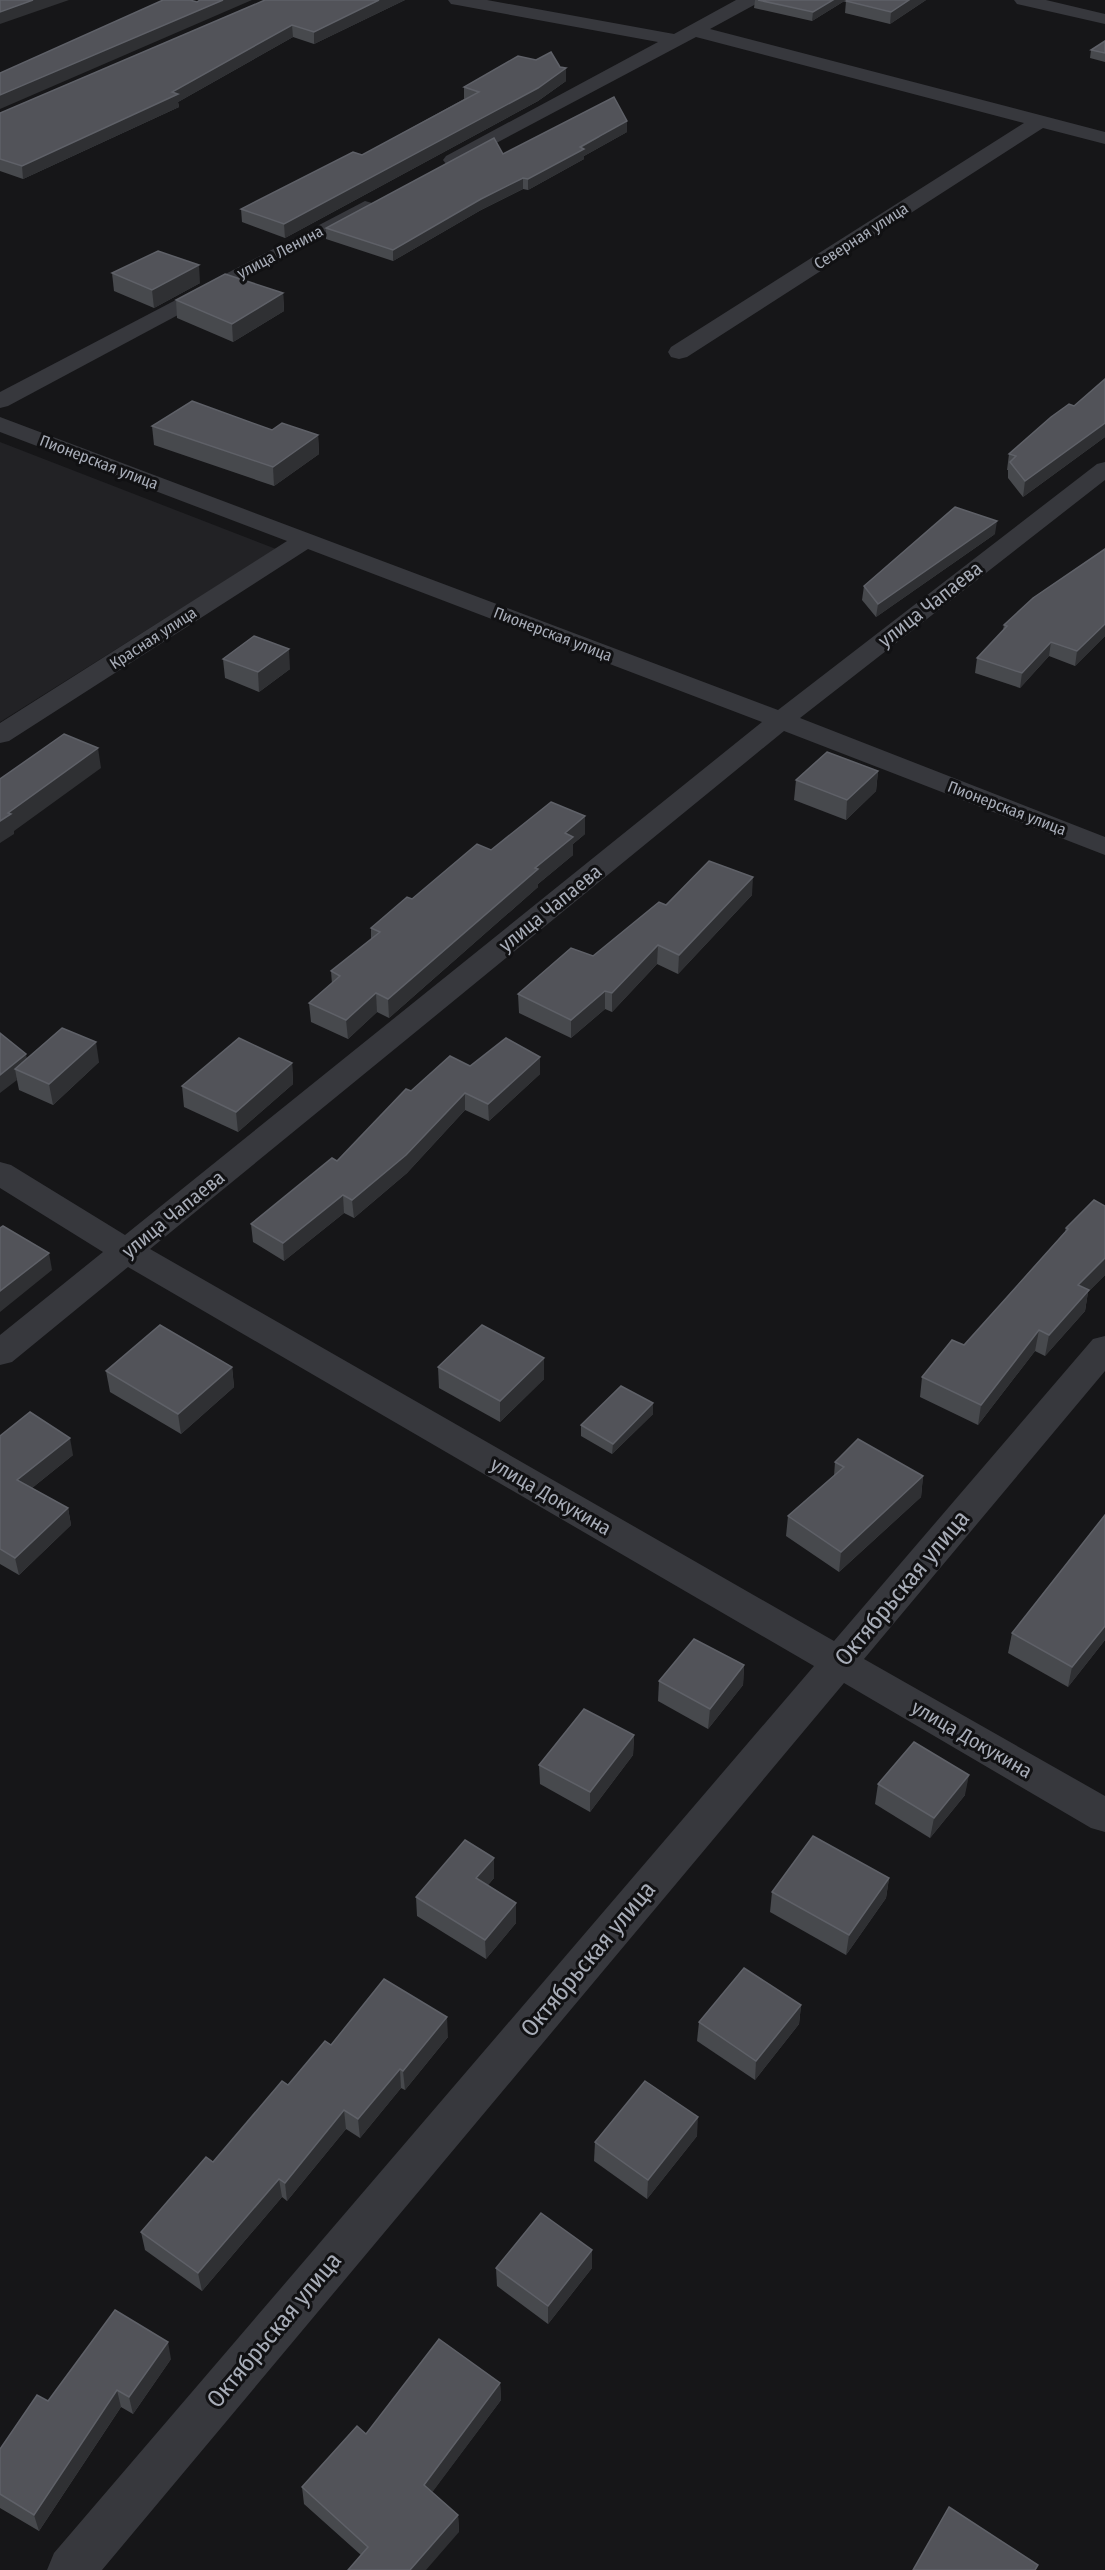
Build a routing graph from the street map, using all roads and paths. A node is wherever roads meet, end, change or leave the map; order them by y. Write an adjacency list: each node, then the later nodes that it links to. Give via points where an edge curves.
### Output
1 (457, 0): 5 (street)
2 (750, 0): 5 (street)
3 (1023, 0): 4 (street)
4 (1105, 19)
5 (687, 36): 6 (street); 8 (street)
6 (1042, 120): 7 (street); 10 (street, Северная улица)
7 (1105, 138)
8 (438, 168)
9 (386, 196): 11 (street, улица Ленина)
10 (679, 352)
11 (0, 401)
12 (0, 424): 14 (street, Пионерская улица)
13 (1105, 469): 15 (street, улица Чапаева)
14 (305, 540): 15 (street, Пионерская улица); 16 (street, Красная улица)
15 (781, 720): 17 (street, Пионерская улица); 19 (street, улица Чапаева)
16 (0, 735)
17 (1105, 847)
18 (0, 1173): 19 (street, улица Докукина)
19 (128, 1251): 21 (street, улица Чапаева); 22 (street, улица Докукина)
20 (1105, 1348): 22 (street, Октябрьская улица)
21 (0, 1353)
22 (838, 1662): 23 (street, улица Докукина); 24 (street, Октябрьская улица)
23 (1105, 1816)
24 (71, 2570)

